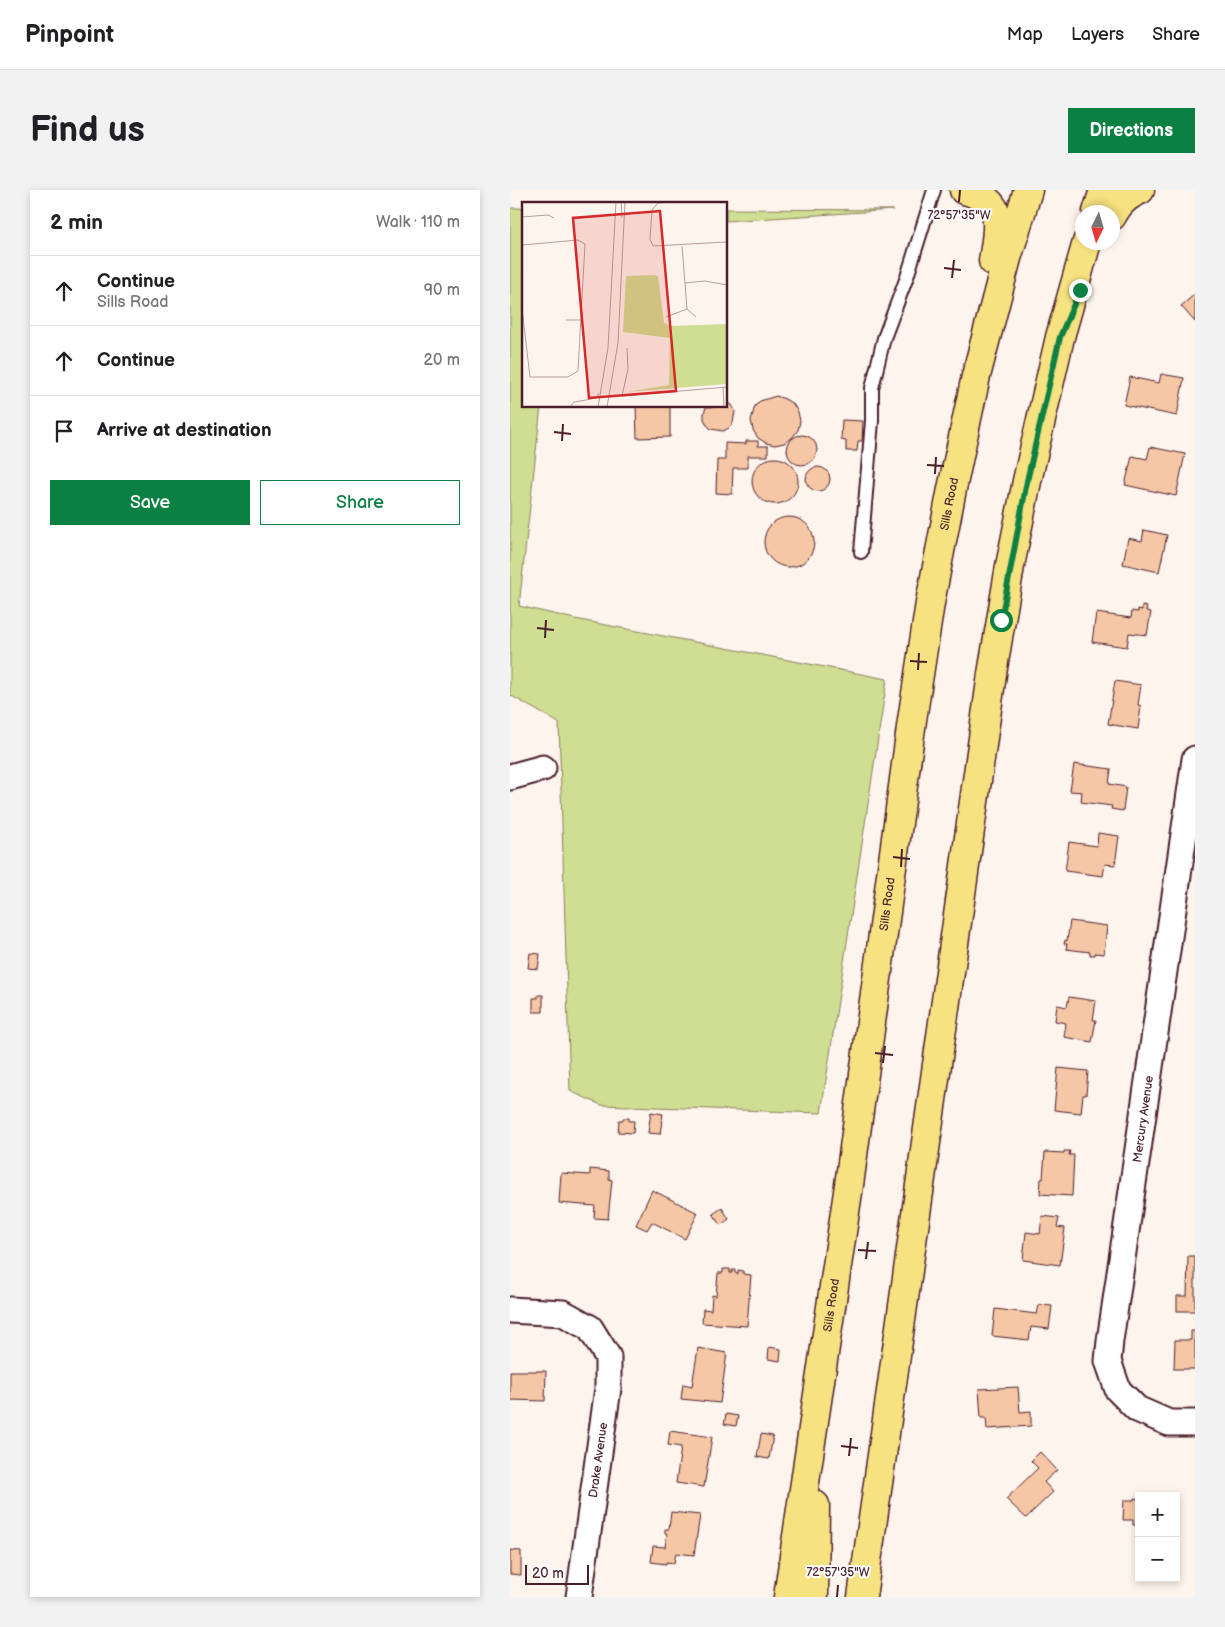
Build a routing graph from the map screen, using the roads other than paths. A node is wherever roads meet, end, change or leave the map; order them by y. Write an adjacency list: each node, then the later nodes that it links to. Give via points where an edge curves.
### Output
1 (934, 190): 12 (lane, via 884,338 872,388)
2 (964, 190): 11 (main road, via 988,200 998,218)
3 (1028, 190): 11 (main road, Sills Road)
4 (1104, 190): 6 (main road)
5 (1140, 190): 7 (main road, via 1126,196)
6 (1099, 205)
7 (1118, 205)
8 (1086, 250): 10 (main road)
9 (1098, 250): 10 (main road)
10 (1060, 337): 23 (main road, via 1027,481 992,674)
11 (976, 376): 18 (main road, Sills Road, via 930,603)
12 (862, 552)
13 (1195, 759): 16 (street, Mercury Avenue)
14 (543, 768): 15 (street)
15 (510, 777)
16 (1192, 798): 19 (street, Mercury Avenue, via 1108,1361 1118,1390 1136,1409 1169,1423)
17 (510, 1310): 20 (street, Drake Avenue, via 563,1313 590,1328 608,1357 608,1388)
18 (815, 1423): 21 (main road, Sills Road); 22 (main road)
19 (1195, 1423)
20 (579, 1597)
21 (788, 1597)
22 (814, 1597)
23 (862, 1597)

